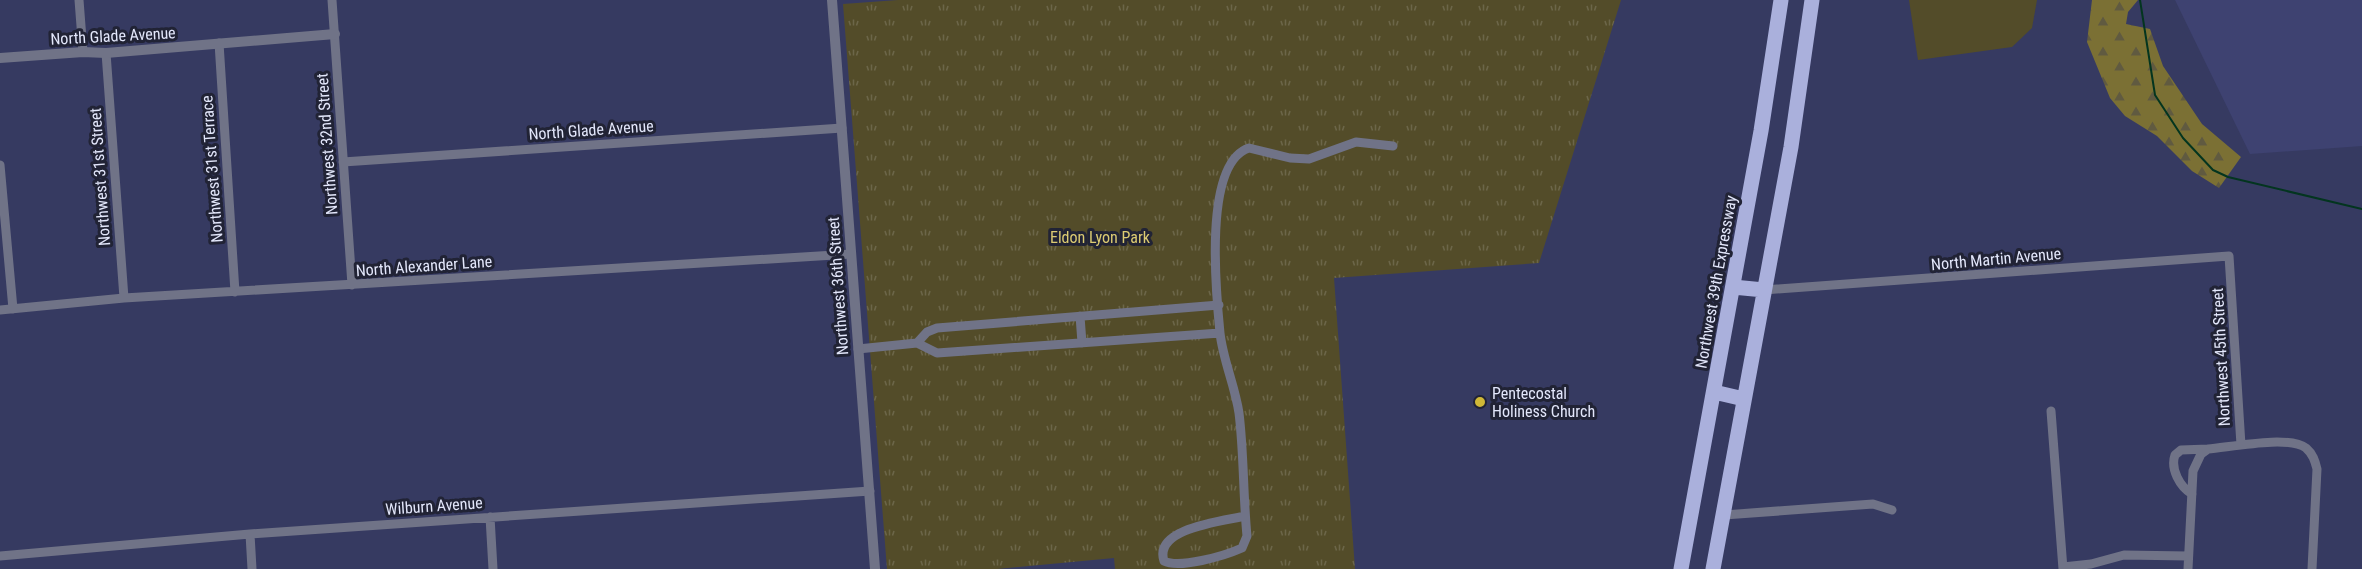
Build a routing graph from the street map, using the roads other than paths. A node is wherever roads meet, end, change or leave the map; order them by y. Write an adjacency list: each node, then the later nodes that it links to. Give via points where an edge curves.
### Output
1 (79, 0): 8 (street)
2 (332, 0): 6 (street, Northwest 32nd Street)
3 (832, 0): 11 (street, Northwest 36th Street)
4 (1780, 0): 18 (highway, Northwest 39th Expressway)
5 (1812, 0): 19 (highway, via 1791,147)
6 (335, 34): 7 (street, North Glade Avenue); 13 (street, Northwest 32nd Street)
7 (219, 43): 9 (street, North Glade Avenue); 20 (street, Northwest 31st Terrace)
8 (83, 52): 9 (street, North Glade Avenue); 10 (street, North Glade Avenue)
9 (106, 53): 21 (street, Northwest 31st Street)
10 (0, 58)
11 (842, 128): 13 (street, North Glade Avenue); 15 (street, Northwest 36th Street)
12 (1393, 146): 22 (street, via 1356,142 1309,159 1249,148 1231,159 1222,181 1215,224)
13 (343, 162): 17 (street, Northwest 32nd Street)
14 (1, 165): 23 (street)
15 (851, 254): 17 (street, North Alexander Lane); 29 (street, Northwest 36th Street)
16 (2229, 256): 19 (street, North Martin Avenue); 33 (street, Northwest 45th Street)
17 (352, 285): 20 (street, North Alexander Lane)
18 (1733, 287): 19 (highway); 30 (highway, Northwest 39th Expressway)
19 (1764, 290): 31 (highway)
20 (235, 292): 21 (street, North Alexander Lane)
21 (124, 298): 23 (street, North Alexander Lane)
22 (1219, 305): 25 (street); 26 (street)
23 (13, 309): 24 (street, North Alexander Lane)
24 (0, 310)
25 (1080, 316): 27 (street, via 937,328); 28 (street)
26 (1220, 333): 28 (street); 39 (street, via 1238,411)
27 (917, 343): 28 (street, via 937,353); 29 (street)
28 (1082, 343)
29 (858, 348): 35 (street, Northwest 36th Street)
30 (1714, 392): 31 (highway); 48 (highway, Northwest 39th Expressway)
31 (1744, 399): 38 (highway)
32 (2051, 411): 44 (street)
33 (2241, 445): 34 (street); 51 (street, Northwest 45th Street, via 2294,443 2312,453 2317,469)
34 (2208, 449): 36 (street, via 2196,462); 36 (street, via 2181,450 2173,461 2183,489)
35 (870, 491): 40 (street, Wilburn Avenue); 47 (street, Northwest 36th Street)
36 (2192, 495): 43 (street)
37 (1892, 510): 38 (street, via 1873,504)
38 (1724, 515): 49 (highway)
39 (1245, 516): 39 (street, via 1177,533 1166,541 1164,561 1183,568 1242,548 1247,536)
40 (489, 518): 41 (street, Wilburn Avenue); 46 (street)
41 (250, 534): 42 (street, Wilburn Avenue); 45 (street)
42 (0, 556)
43 (2188, 556): 44 (street, via 2124,555); 50 (street)
44 (2063, 568)
45 (252, 569)
46 (493, 569)
47 (875, 569)
48 (1681, 569)
49 (1713, 569)
50 (2188, 569)
51 (2312, 569)

